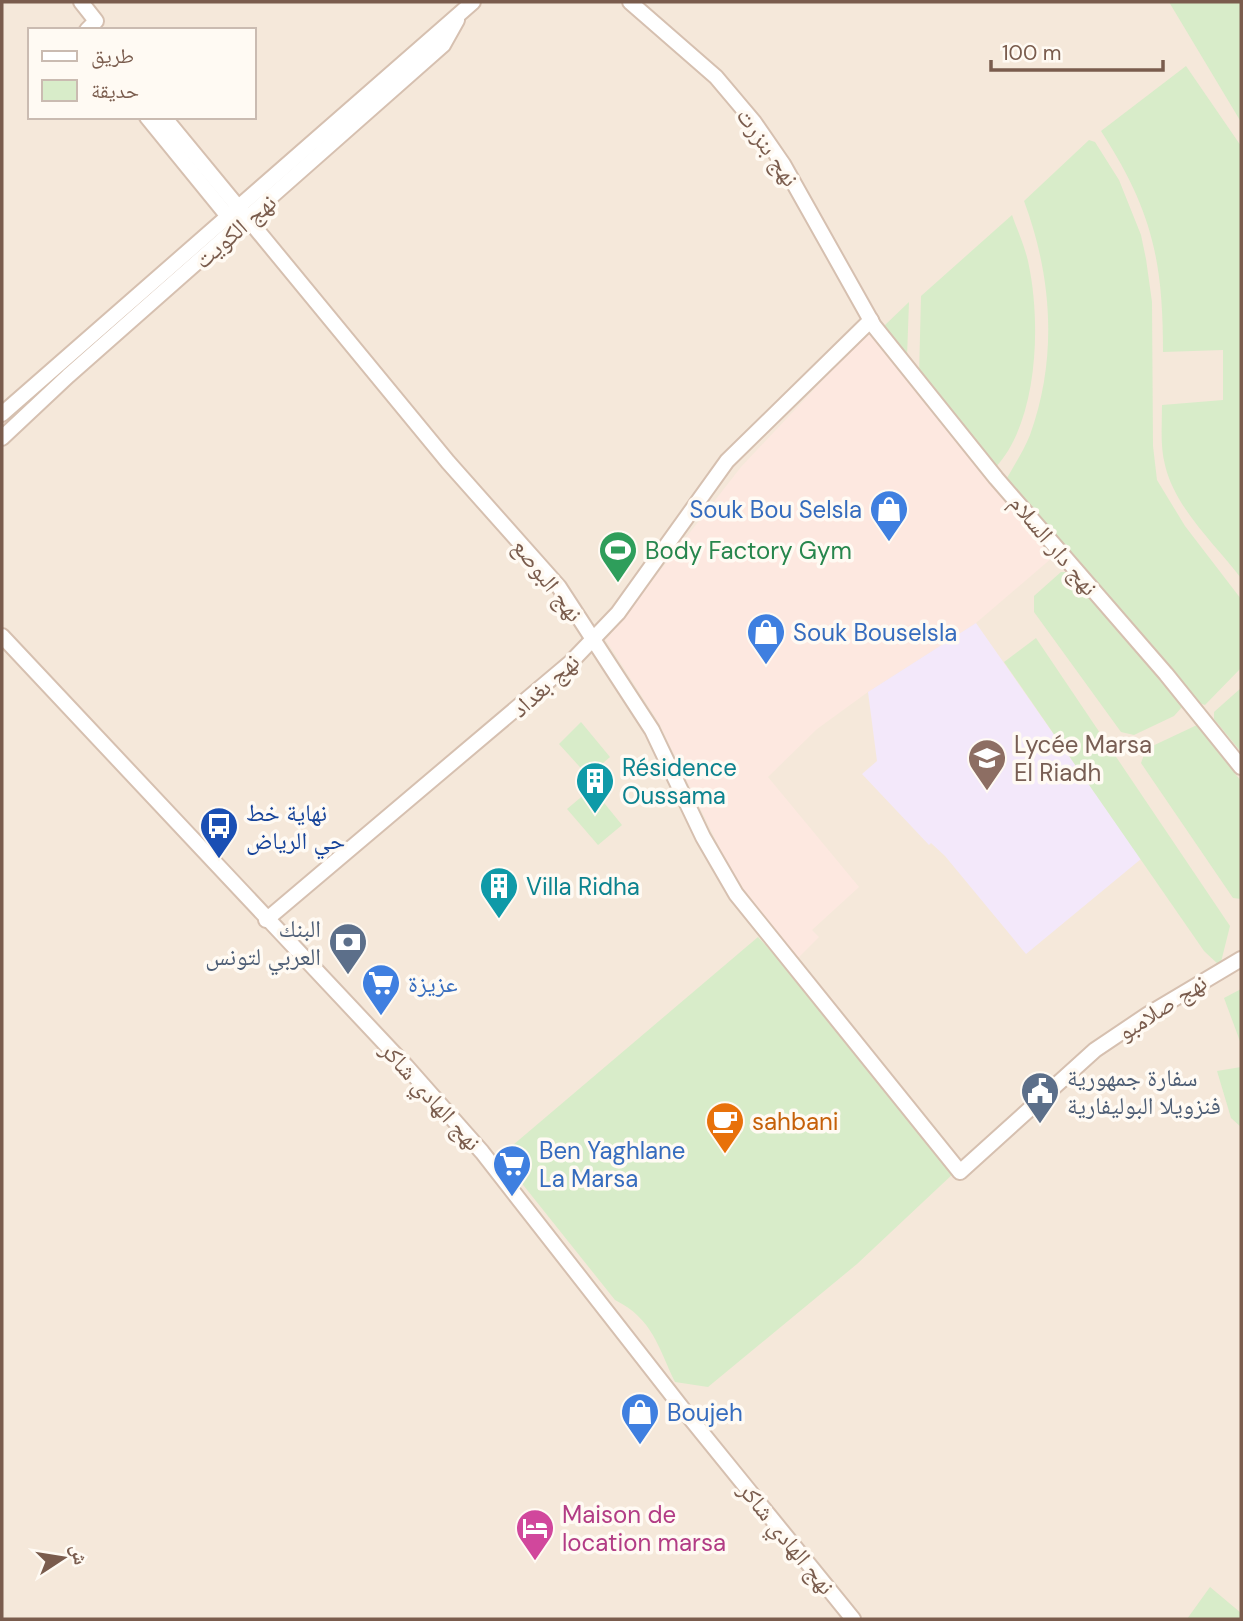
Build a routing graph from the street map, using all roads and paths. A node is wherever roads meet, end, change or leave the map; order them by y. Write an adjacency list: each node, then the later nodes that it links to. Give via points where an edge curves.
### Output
1 (81, 2): 4 (street)
2 (473, 2): 7 (street, نهج الكويت, via 443,45)
3 (629, 2): 8 (street, نهج بنزرت, via 716,77 754,122 783,164)
4 (91, 27)
5 (149, 119): 7 (street)
6 (165, 119): 7 (street)
7 (239, 219): 9 (street, نهج الكويت); 10 (street, نهج الكويت); 12 (street, نهج البوصع, via 268,245 491,513 537,559)
8 (871, 320): 12 (street, نهج بغداد, via 727,461 625,604); 13 (street, نهج دار السلام, via 996,478)
9 (2, 414)
10 (2, 438)
11 (2, 635): 14 (street, نهج الهادي شاكر)
12 (593, 639): 14 (street, نهج بغداد, via 517,711); 16 (street, نهج البوصع, via 652,730 736,894)
13 (1241, 767)
14 (266, 920): 17 (street, نهج الهادي شاكر, via 482,1152)
15 (1241, 959): 16 (street, نهج صلامبو, via 1095,1051)
16 (960, 1172)
17 (853, 1619)

